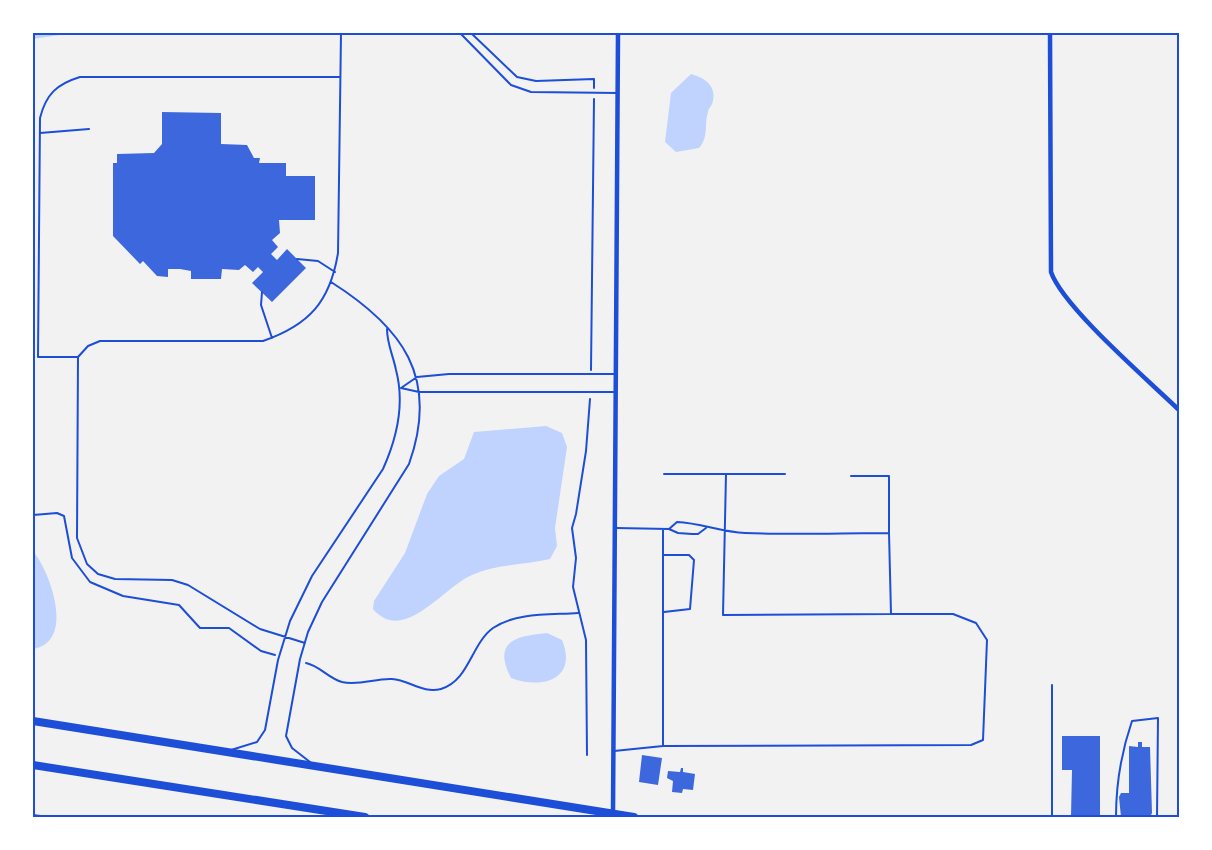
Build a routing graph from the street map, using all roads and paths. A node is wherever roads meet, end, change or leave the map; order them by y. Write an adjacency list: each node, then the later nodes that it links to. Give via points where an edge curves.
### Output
1 (341, 33): 6 (lane)
2 (460, 33): 7 (lane, via 511,85 531,92)
3 (471, 33): 7 (path, via 517,78 594,79)
4 (618, 33): 8 (street)
5 (1050, 33): 25 (street, via 1051,272 1075,307)
6 (340, 77): 10 (lane, via 80,77 51,91 44,104); 12 (lane)
7 (594, 93): 8 (lane); 18 (path)
8 (618, 93): 19 (street)
9 (89, 129): 10 (lane)
10 (40, 133): 17 (lane, via 38,357)
11 (297, 259): 12 (lane, via 318,261)
12 (335, 272): 13 (lane)
13 (331, 282): 15 (lane, via 358,299); 16 (lane, via 318,306 303,322)
14 (262, 292): 16 (lane, via 261,305)
15 (387, 329): 20 (lane, via 396,334); 21 (lane)
16 (272, 338): 17 (lane, via 228,343 100,341 88,346)
17 (78, 357): 39 (lane, via 77,537 87,564 98,574 115,579 172,580 188,585 252,624)
18 (591, 374): 19 (lane); 20 (lane)
19 (616, 374): 24 (street)
20 (417, 378): 21 (lane); 22 (lane)
21 (400, 388): 22 (lane); 39 (lane, via 398,424 383,469 312,576)
22 (419, 392): 23 (lane); 40 (lane, via 416,443 409,464 322,602)
23 (590, 392): 24 (lane); 46 (path, via 586,451 572,528 576,558 573,587 586,640)
24 (616, 392): 30 (street)
25 (1179, 410)
26 (664, 474): 27 (lane)
27 (726, 474): 28 (lane); 34 (lane)
28 (785, 474)
29 (851, 476): 35 (lane, via 889,476)
30 (616, 528): 32 (lane); 45 (street)
31 (706, 528): 33 (lane, via 698,534); 33 (lane, via 700,523 677,522); 34 (lane)
32 (663, 529): 33 (lane); 36 (lane)
33 (669, 529)
34 (726, 531): 35 (lane); 38 (lane, via 723,615)
35 (890, 533): 38 (lane)
36 (664, 555): 37 (lane); 37 (lane, via 688,555 694,560 690,609)
37 (663, 612): 43 (lane)
38 (891, 614): 43 (lane, via 954,614 976,623 987,640 983,740 971,745)
39 (284, 636): 40 (lane); 44 (lane, via 265,730 256,742)
40 (305, 643): 48 (lane, via 286,736 292,748)
41 (1052, 685): 54 (lane)
42 (33, 721): 44 (main road)
43 (663, 746): 45 (lane)
44 (225, 751): 48 (main road)
45 (614, 751): 50 (street)
46 (587, 755)
47 (33, 765): 52 (main road)
48 (315, 766): 50 (main road)
49 (33, 815): 51 (lane)
50 (613, 815): 53 (main road)
51 (48, 817)
52 (365, 817)
53 (634, 817)
54 (1052, 817)
55 (1116, 817): 56 (lane, via 1119,770 1132,721 1158,718)
56 (1157, 817)

